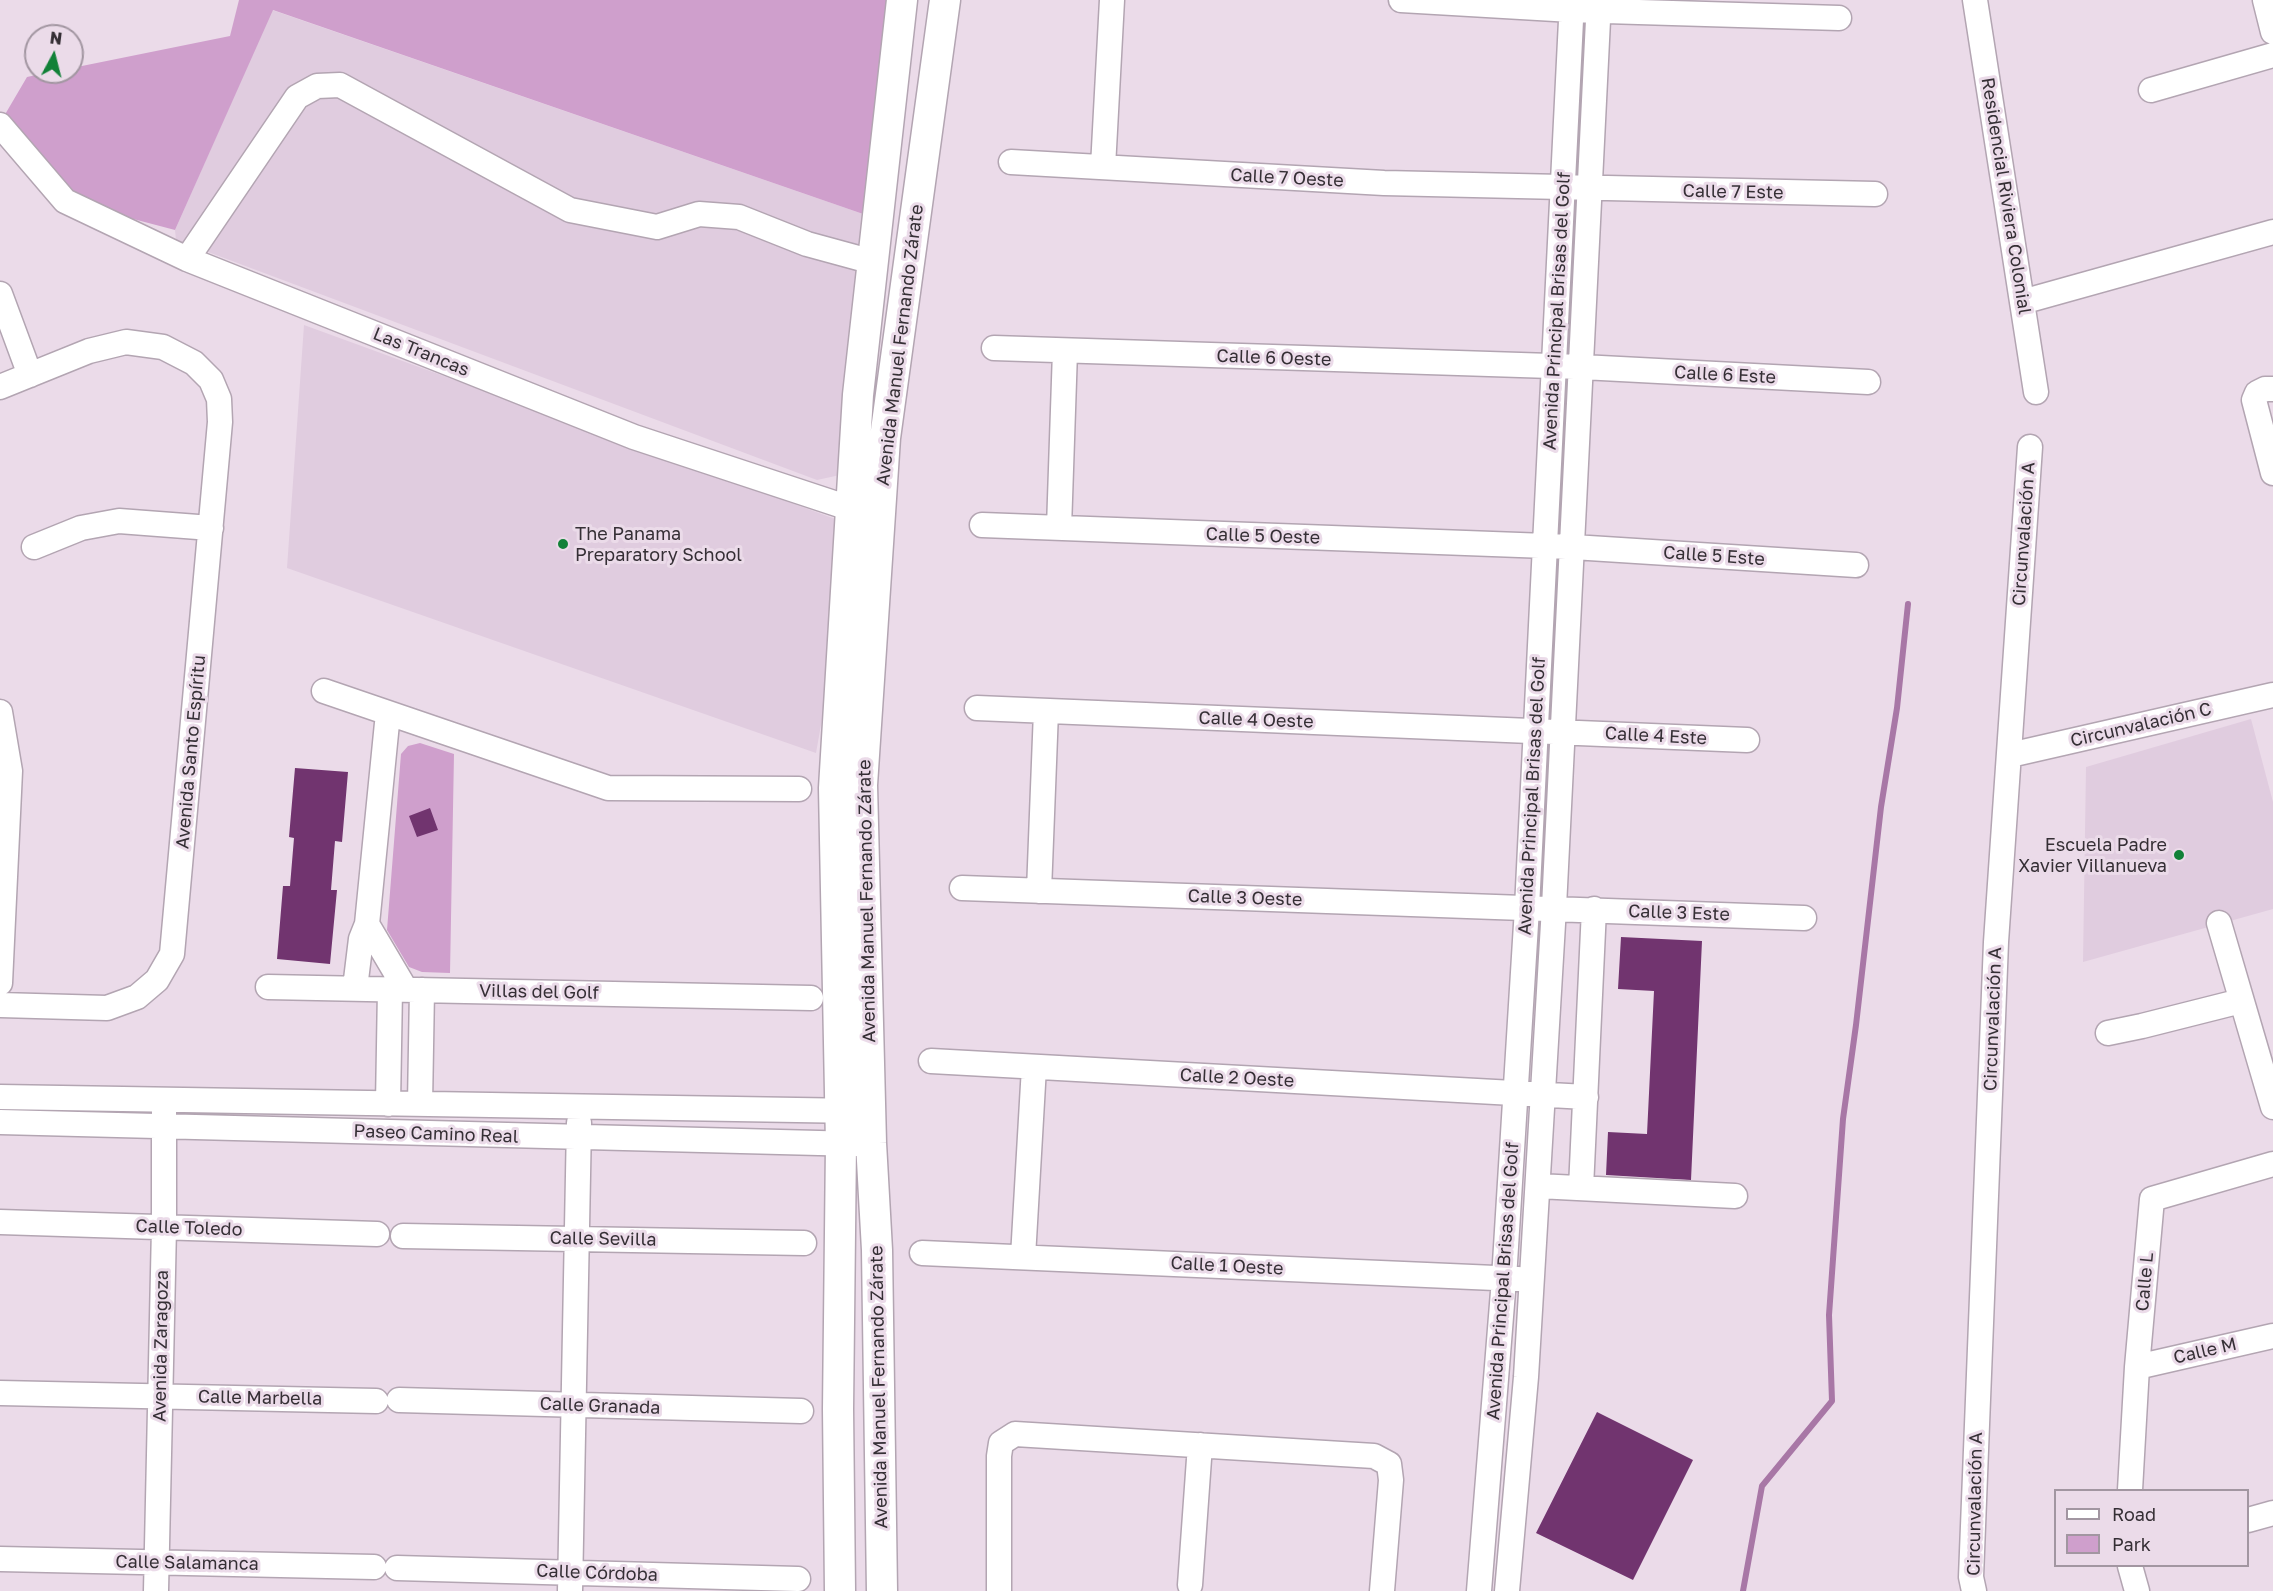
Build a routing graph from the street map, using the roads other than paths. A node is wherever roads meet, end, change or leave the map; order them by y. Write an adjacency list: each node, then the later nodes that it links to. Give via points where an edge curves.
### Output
1 (902, 0): 21 (main road, Avenida Manuel Fernando Zárate)
2 (945, 0): 35 (main road, Avenida Manuel Fernando Zárate, via 885,438)
3 (1112, 0): 15 (street)
4 (1401, 0): 7 (street)
5 (1975, 0): 23 (street, Residencial Riviera Colonial)
6 (2265, 0): 10 (street)
7 (1572, 5): 8 (street); 16 (street, Avenida Principal Brisas del Golf)
8 (1599, 5): 9 (street); 17 (street, Avenida Principal Brisas del Golf)
9 (1839, 18)
10 (2273, 32)
11 (2273, 55): 12 (street)
12 (2151, 90)
13 (0, 124): 20 (street, Las Trancas, via 65,201)
14 (1011, 162): 15 (street, Calle 7 Oeste)
15 (1103, 167): 16 (street, Calle 7 Oeste, via 1384,183)
16 (1564, 188): 17 (street, Calle 7 Oeste); 26 (street, Avenida Principal Brisas del Golf)
17 (1591, 189): 18 (street, Calle 7 Este); 27 (street, Avenida Principal Brisas del Golf)
18 (1875, 194)
19 (2273, 232): 23 (street)
20 (187, 259): 21 (street, via 297,97 317,86 340,85 570,210 657,227 699,214 739,217 807,244); 35 (street, Las Trancas, via 634,437)
21 (873, 262): 35 (main road, Avenida Manuel Fernando Zárate, via 858,395)
22 (0, 294): 28 (street)
23 (2022, 302): 32 (street, Residencial Riviera Colonial)
24 (994, 348): 25 (street, Calle 6 Oeste)
25 (1065, 351): 26 (street, Calle 6 Oeste); 38 (street)
26 (1554, 367): 27 (street, Calle 6 Oeste); 39 (street, Avenida Principal Brisas del Golf)
27 (1582, 367): 29 (street, Calle 6 Este); 41 (street, Avenida Principal Brisas del Golf)
28 (30, 375): 30 (street); 37 (street, Avenida Santo Espíritu, via 89,351 126,342 163,347 194,363 211,380 219,399)
29 (1868, 382)
30 (0, 387)
31 (2273, 389): 34 (street, via 2257,393 2254,400)
32 (2036, 392)
33 (2030, 447): 52 (street, Circunvalación A)
34 (2273, 473)
35 (867, 509): 82 (main road, Avenida Manuel Fernando Zárate, via 834,788); 83 (main road, Avenida Manuel Fernando Zárate, via 862,785)
36 (982, 525): 38 (street, Calle 5 Oeste)
37 (212, 528): 40 (street, via 119,521 81,528); 69 (street, Avenida Santo Espíritu, via 172,954 157,980 137,997 107,1008)
38 (1059, 528): 39 (street, Calle 5 Oeste)
39 (1544, 546): 41 (street, Calle 5 Oeste); 49 (street, Avenida Principal Brisas del Golf)
40 (34, 547)
41 (1573, 547): 42 (street, Calle 5 Este); 50 (street, Avenida Principal Brisas del Golf)
42 (1856, 565)
43 (324, 691): 48 (street)
44 (2273, 695): 52 (street, Circunvalación C)
45 (977, 708): 46 (street, Calle 4 Oeste)
46 (1047, 711): 49 (street, Calle 4 Oeste); 56 (street)
47 (0, 712): 54 (street, via 10,771)
48 (388, 712): 53 (street, via 609,788); 62 (street)
49 (1535, 731): 50 (street, Calle 4 Oeste); 57 (street, Avenida Principal Brisas del Golf)
50 (1564, 732): 51 (street, Calle 4 Este); 58 (street, Avenida Principal Brisas del Golf)
51 (1747, 740)
52 (2010, 755): 128 (street, Circunvalación A, via 1996,942 1971,1577)
53 (799, 789)
54 (4, 827): 63 (street)
55 (962, 888): 56 (street, Calle 3 Oeste)
56 (1038, 891): 57 (street, Calle 3 Oeste)
57 (1527, 908): 58 (street, Calle 3 Oeste); 73 (street, Avenida Principal Brisas del Golf)
58 (1554, 908): 59 (street, Calle 3 Este); 74 (street, Avenida Principal Brisas del Golf)
59 (1594, 909): 60 (street, Calle 3 Este); 76 (street)
60 (1804, 918)
61 (2219, 923): 68 (street)
62 (368, 924): 65 (street, via 361,939); 66 (street)
63 (0, 983)
64 (268, 987): 65 (street, Villas del Golf)
65 (355, 988): 66 (street, Villas del Golf)
66 (406, 990): 67 (street, Villas del Golf); 78 (street); 79 (street)
67 (811, 998)
68 (2241, 1001): 70 (street); 81 (street)
69 (0, 1005)
70 (2108, 1033)
71 (931, 1061): 72 (street, Calle 2 Oeste)
72 (1034, 1067): 73 (street, Calle 2 Oeste); 100 (street)
73 (1515, 1094): 74 (street, Calle 2 Oeste); 101 (street, Avenida Principal Brisas del Golf)
74 (1543, 1095): 76 (street, Calle 2 Oeste); 90 (street, Avenida Principal Brisas del Golf)
75 (0, 1097): 77 (street, Paseo Camino Real)
76 (1586, 1098): 91 (street)
77 (164, 1100): 78 (street, Paseo Camino Real); 85 (street, Avenida Zaragoza)
78 (388, 1104): 79 (street, Paseo Camino Real)
79 (420, 1104): 80 (street, Paseo Camino Real)
80 (578, 1107): 82 (street, Paseo Camino Real); 86 (street)
81 (2273, 1107)
82 (840, 1111): 83 (street, Paseo Camino Real); 88 (main road, Avenida Manuel Fernando Zárate)
83 (871, 1112): 87 (main road, Avenida Manuel Fernando Zárate)
84 (0, 1122): 85 (street, Paseo Camino Real)
85 (164, 1126): 86 (street, Paseo Camino Real); 94 (street, Avenida Zaragoza)
86 (580, 1137): 88 (street, Paseo Camino Real); 97 (street)
87 (871, 1143): 88 (street, Paseo Camino Real); 123 (main road, Avenida Manuel Fernando Zárate, via 877,1250)
88 (841, 1144): 122 (main road, Avenida Manuel Fernando Zárate)
89 (2273, 1164): 104 (street, Calle L, via 2152,1198)
90 (1538, 1186): 91 (street); 102 (street, Avenida Principal Brisas del Golf)
91 (1581, 1188): 92 (street)
92 (1735, 1196)
93 (0, 1222): 94 (street, Calle Toledo)
94 (164, 1227): 95 (street, Calle Toledo); 106 (street, Avenida Zaragoza)
95 (377, 1234)
96 (403, 1236): 97 (street, Calle Sevilla)
97 (577, 1239): 98 (street, Calle Sevilla); 108 (street)
98 (804, 1243)
99 (922, 1253): 100 (street, Calle 1 Oeste)
100 (1023, 1257): 101 (street, Calle 1 Oeste)
101 (1504, 1279): 102 (street, Calle 1 Oeste); 126 (street, Avenida Principal Brisas del Golf)
102 (1533, 1280): 127 (street, Avenida Principal Brisas del Golf)
103 (2273, 1336): 104 (street, Calle M)
104 (2137, 1367): 111 (street, Calle L)
105 (0, 1393): 106 (street, Calle Marbella)
106 (160, 1396): 107 (street, Calle Marbella); 115 (street, Avenida Zaragoza)
107 (388, 1401): 108 (street, Calle Granada)
108 (573, 1405): 109 (street, Calle Granada); 119 (street)
109 (801, 1411)
110 (1200, 1445): 120 (street); 124 (street, via 1016,1434 1001,1443); 125 (street, via 1374,1456 1389,1464)
111 (2130, 1489)
112 (2273, 1513): 113 (street)
113 (2249, 1519)
114 (0, 1559): 115 (street, Calle Salamanca)
115 (157, 1563): 116 (street, Calle Salamanca); 121 (street, Avenida Zaragoza)
116 (386, 1567): 119 (street, Calle Córdoba)
117 (2130, 1567): 129 (street)
118 (798, 1579): 119 (street, Calle Córdoba)
119 (570, 1582)
120 (1190, 1585)
121 (156, 1591)
122 (840, 1591)
123 (882, 1591)
124 (999, 1591)
125 (1382, 1591)
126 (1479, 1591)
127 (1507, 1591)
128 (1974, 1591)
129 (2137, 1591)

